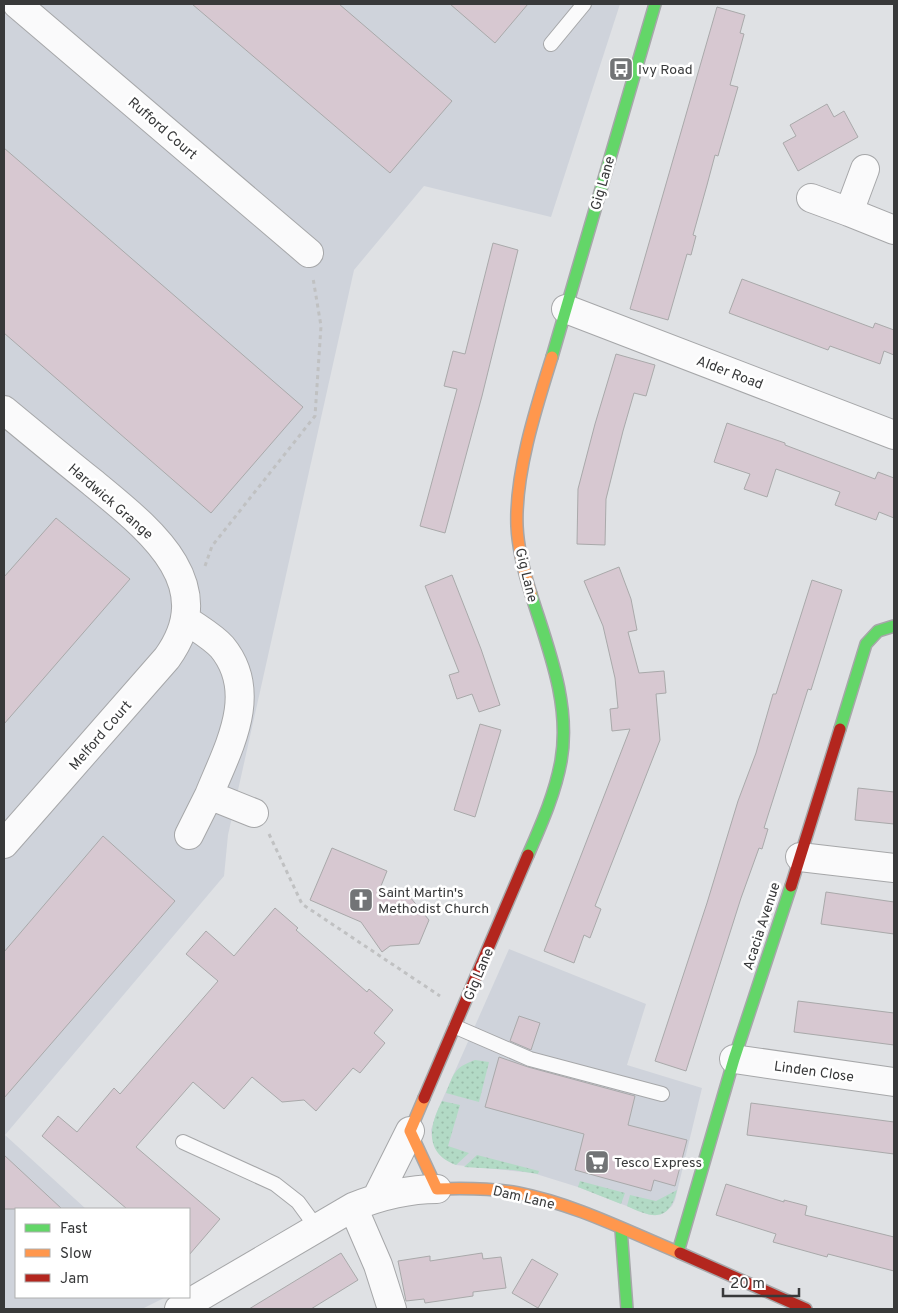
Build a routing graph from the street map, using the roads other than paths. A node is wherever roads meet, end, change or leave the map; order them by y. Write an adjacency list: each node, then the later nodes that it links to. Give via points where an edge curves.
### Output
1 (17, 4): 9 (street, Rufford Court)
2 (584, 4): 4 (lane)
3 (655, 4): 10 (street, Gig Lane)
4 (551, 44)
5 (865, 169): 7 (street)
6 (811, 198): 7 (street)
7 (849, 212): 8 (street)
8 (894, 230)
9 (309, 253)
10 (566, 309): 12 (street, Alder Road); 21 (street, Gig Lane, via 532,421 516,515 519,549 560,690 564,732 561,761 537,834)
11 (4, 410): 13 (street, Hardwick Grange, via 134,518 160,544 182,581)
12 (894, 434)
13 (185, 619): 15 (street, via 220,645 229,657 241,691 234,735); 18 (street, Melford Court, via 176,646 167,658)
14 (894, 626): 19 (street, Acacia Avenue, via 881,628 866,644)
15 (209, 795): 16 (street); 17 (street)
16 (254, 814)
17 (189, 835)
18 (4, 844)
19 (800, 857): 20 (street); 22 (street, Acacia Avenue)
20 (894, 868)
21 (456, 1027): 24 (lane, via 530,1059); 25 (street, Gig Lane)
22 (734, 1059): 23 (street, Linden Close); 31 (street, Acacia Avenue)
23 (894, 1082)
24 (662, 1094)
25 (410, 1131): 27 (street); 28 (street, Gig Lane)
26 (183, 1142): 29 (lane, via 275,1184 298,1202)
27 (437, 1189): 28 (street, Dam Lane); 30 (street, Dam Lane, via 477,1188 518,1193 576,1210)
28 (365, 1202): 29 (street, Dam Lane); 33 (street, via 378,1265)
29 (317, 1228): 32 (street, Dam Lane)
30 (621, 1229): 31 (street, Dam Lane); 34 (street)
31 (678, 1252): 35 (street, Dam Lane)
32 (179, 1309)
33 (392, 1309)
34 (627, 1309)
35 (806, 1309)

